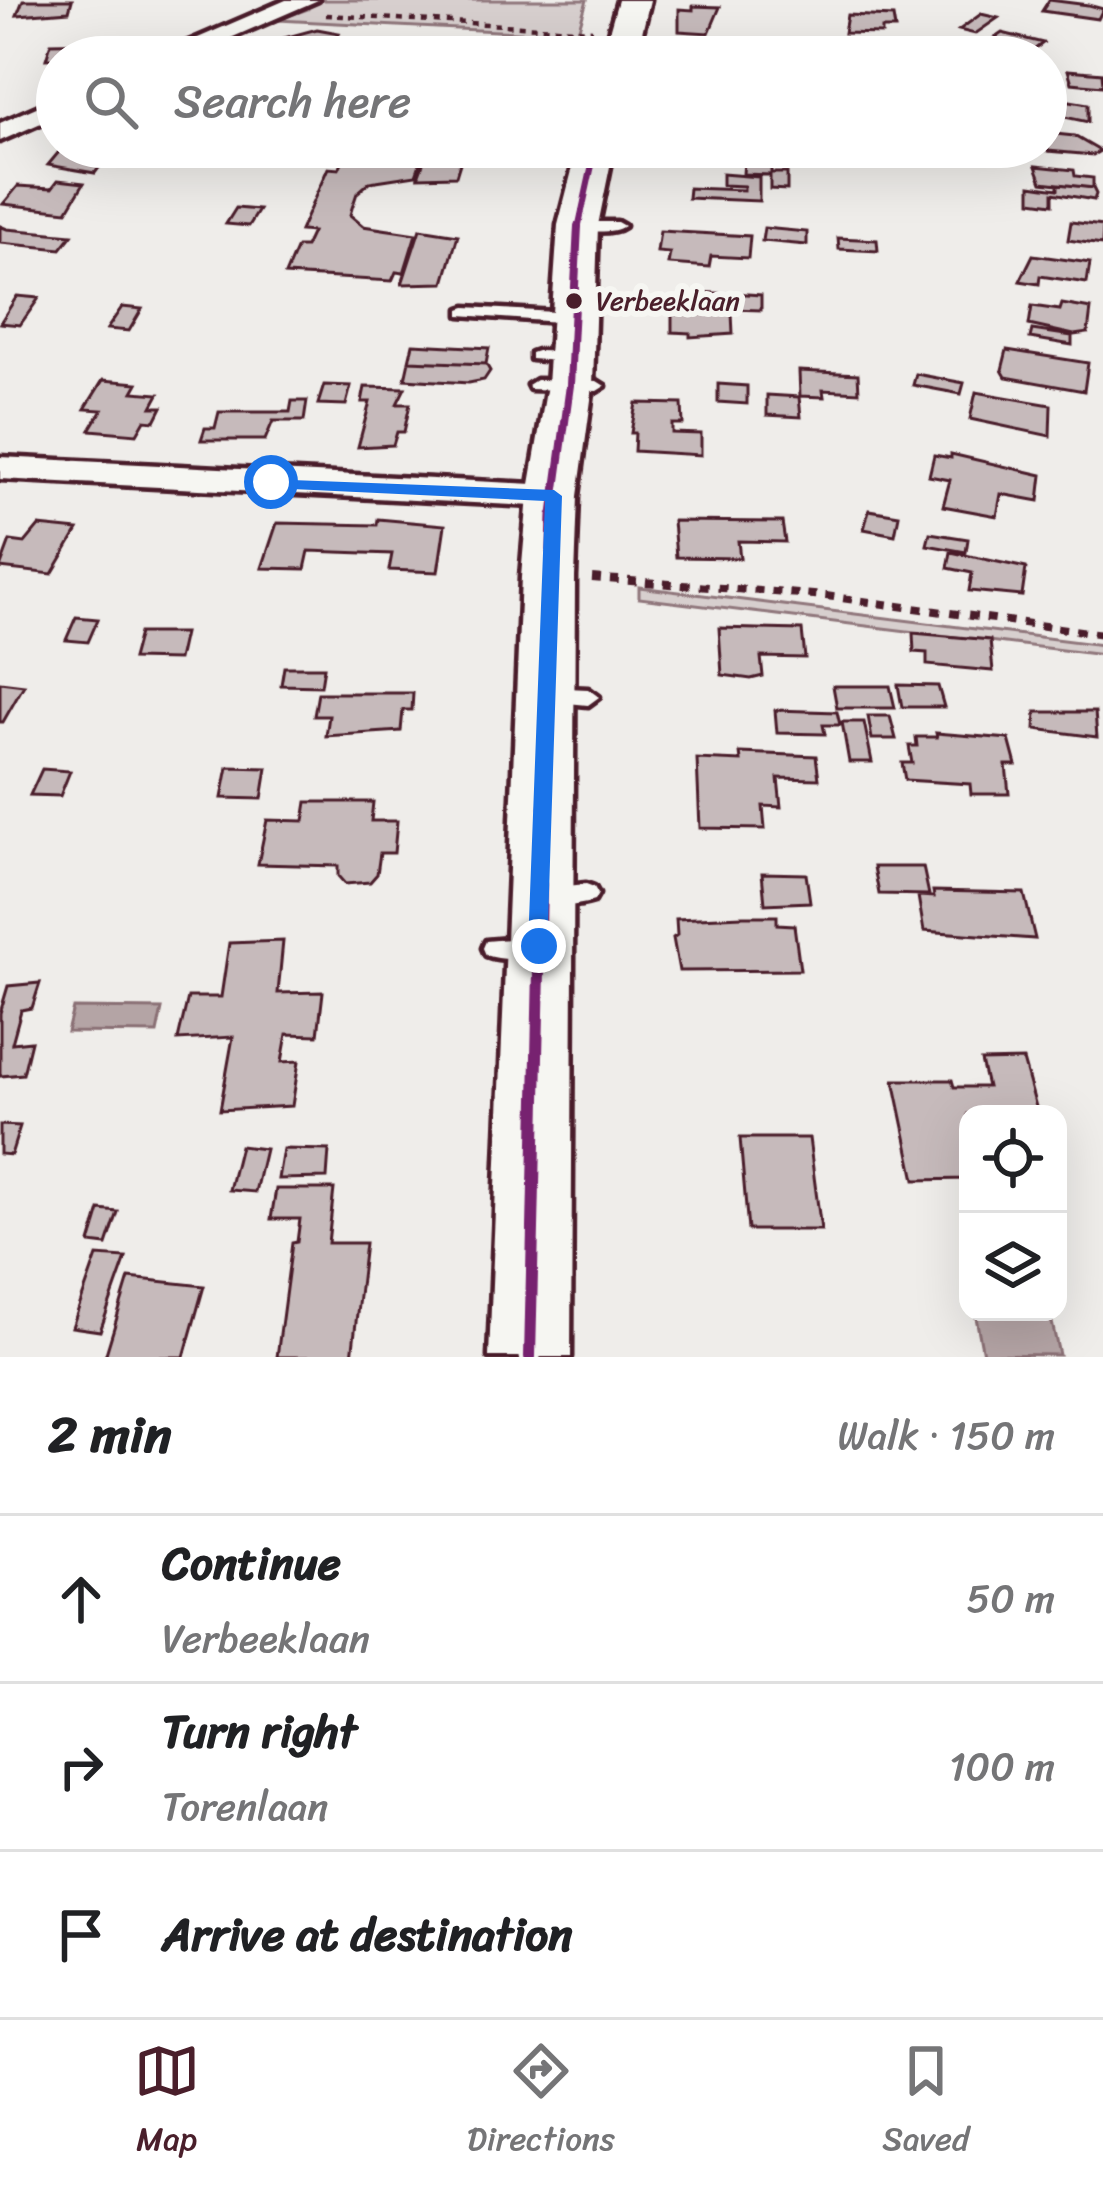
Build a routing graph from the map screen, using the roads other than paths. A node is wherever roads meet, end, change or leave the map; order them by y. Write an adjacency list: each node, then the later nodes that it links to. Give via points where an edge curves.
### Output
1 (306, 0): 3 (street)
2 (634, 0): 4 (main road)
3 (218, 36)
4 (630, 36)
5 (36, 116): 6 (street)
6 (0, 133)
7 (596, 168): 9 (main road, via 597,225)
8 (466, 312): 9 (lane)
9 (572, 351): 11 (main road)
10 (0, 468): 11 (street)
11 (558, 505): 12 (main road, via 548,578 552,688 533,780 540,921)
12 (530, 1357)

